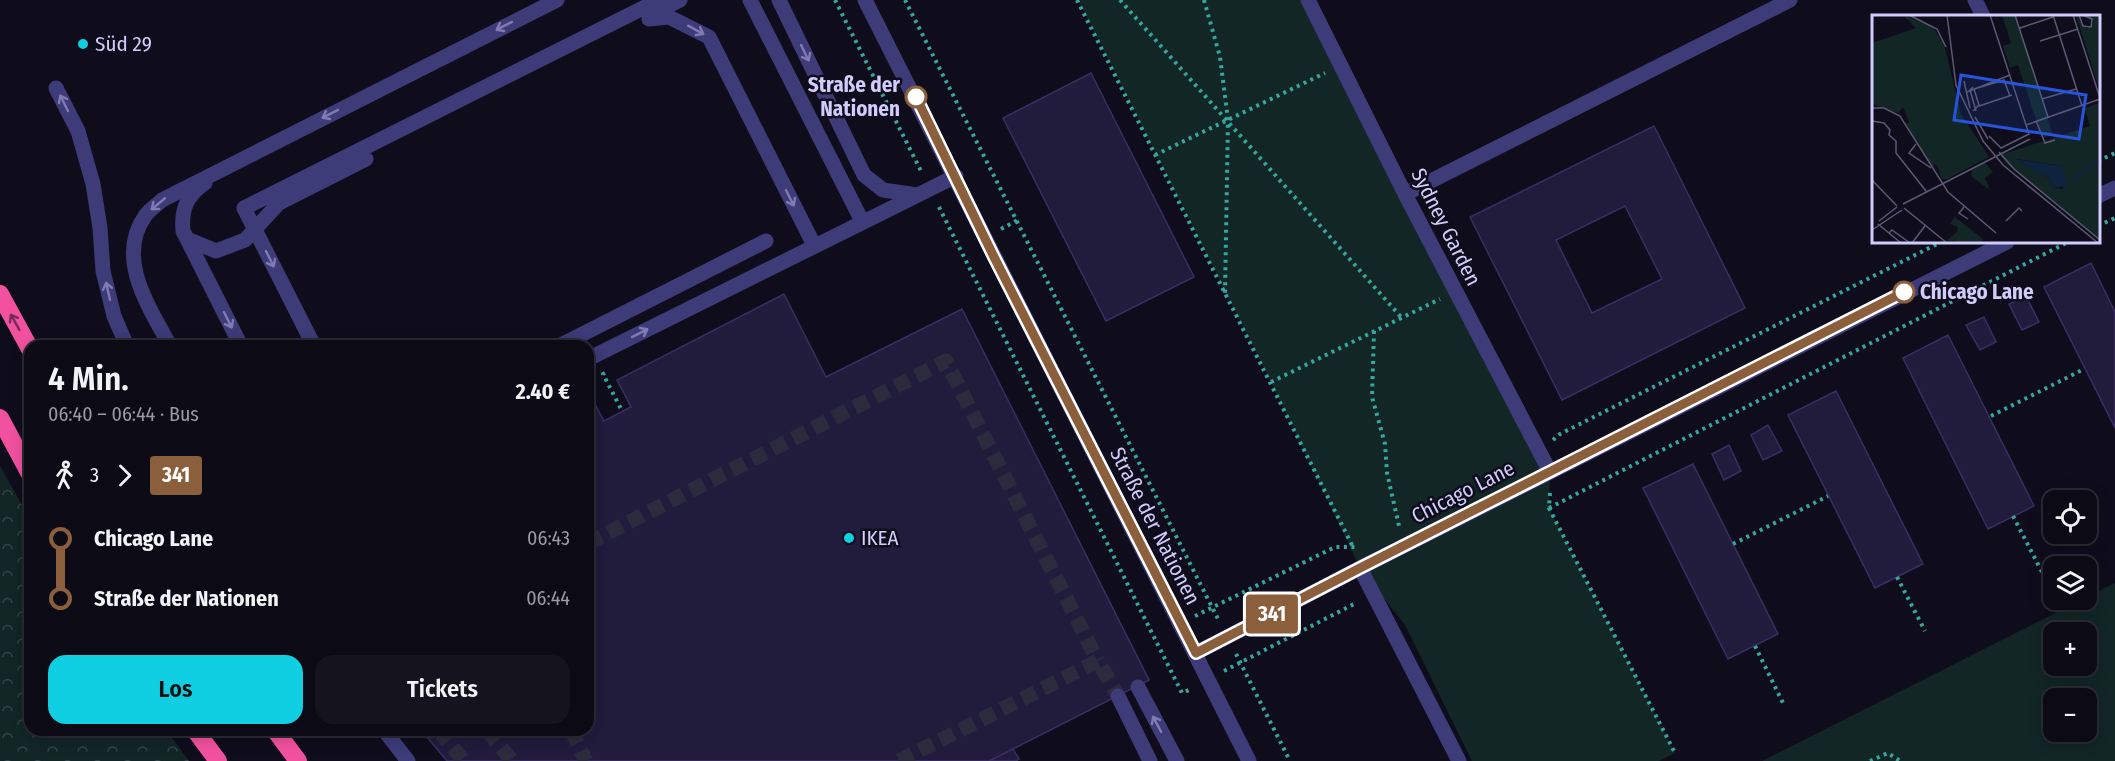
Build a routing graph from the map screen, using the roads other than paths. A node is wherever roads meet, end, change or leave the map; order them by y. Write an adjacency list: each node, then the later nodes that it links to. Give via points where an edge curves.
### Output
1 (557, 0): 13 (street, one-way to 13)
2 (659, 0): 29 (street, one-way to 29, via 244,208)
3 (680, 0): 11 (street)
4 (750, 0): 19 (street)
5 (779, 0): 16 (street, one-way to 16, via 864,175 883,190)
6 (865, 0): 14 (street, Straße der Nationen)
7 (1308, 0): 17 (street, Sydney Garden)
8 (1790, 0): 17 (street)
9 (1975, 0): 10 (street)
10 (1982, 15)
11 (640, 20): 20 (street, via 287,198 245,240 216,251); 23 (street, one-way to 23, via 669,17 709,37)
12 (57, 88): 26 (street, one-way to 12, via 114,316 104,271 93,184 78,131)
13 (237, 161): 20 (street, via 193,191 182,215); 27 (street, one-way to 27, via 162,200 145,215 134,240 134,267)
14 (956, 176): 16 (street); 36 (street, Straße der Nationen)
15 (2115, 188): 18 (street)
16 (923, 192): 19 (street)
17 (1405, 194): 34 (street, Sydney Garden)
18 (2100, 195)
19 (862, 221): 23 (street)
20 (187, 239): 28 (street, one-way to 28)
21 (766, 241): 30 (street)
22 (2005, 243): 34 (street, Chicago Lane)
23 (814, 245): 31 (street, one-way to 23)
24 (0, 294): 25 (highway, one-way to 24)
25 (25, 340)
26 (124, 340)
27 (167, 340)
28 (238, 340)
29 (311, 340)
30 (571, 340)
31 (594, 356)
32 (0, 418): 33 (highway)
33 (24, 463)
34 (1550, 472): 35 (street, Chicago Lane)
35 (1360, 568): 36 (street, Chicago Lane); 48 (street)
36 (1196, 653): 47 (street, Straße der Nationen)
37 (1138, 687): 46 (street, one-way to 37)
38 (1118, 696): 45 (street)
39 (199, 736): 42 (highway)
40 (279, 736): 43 (highway)
41 (389, 736): 44 (street)
42 (218, 761)
43 (298, 761)
44 (408, 761)
45 (1150, 761)
46 (1177, 761)
47 (1249, 761)
48 (1459, 761)

